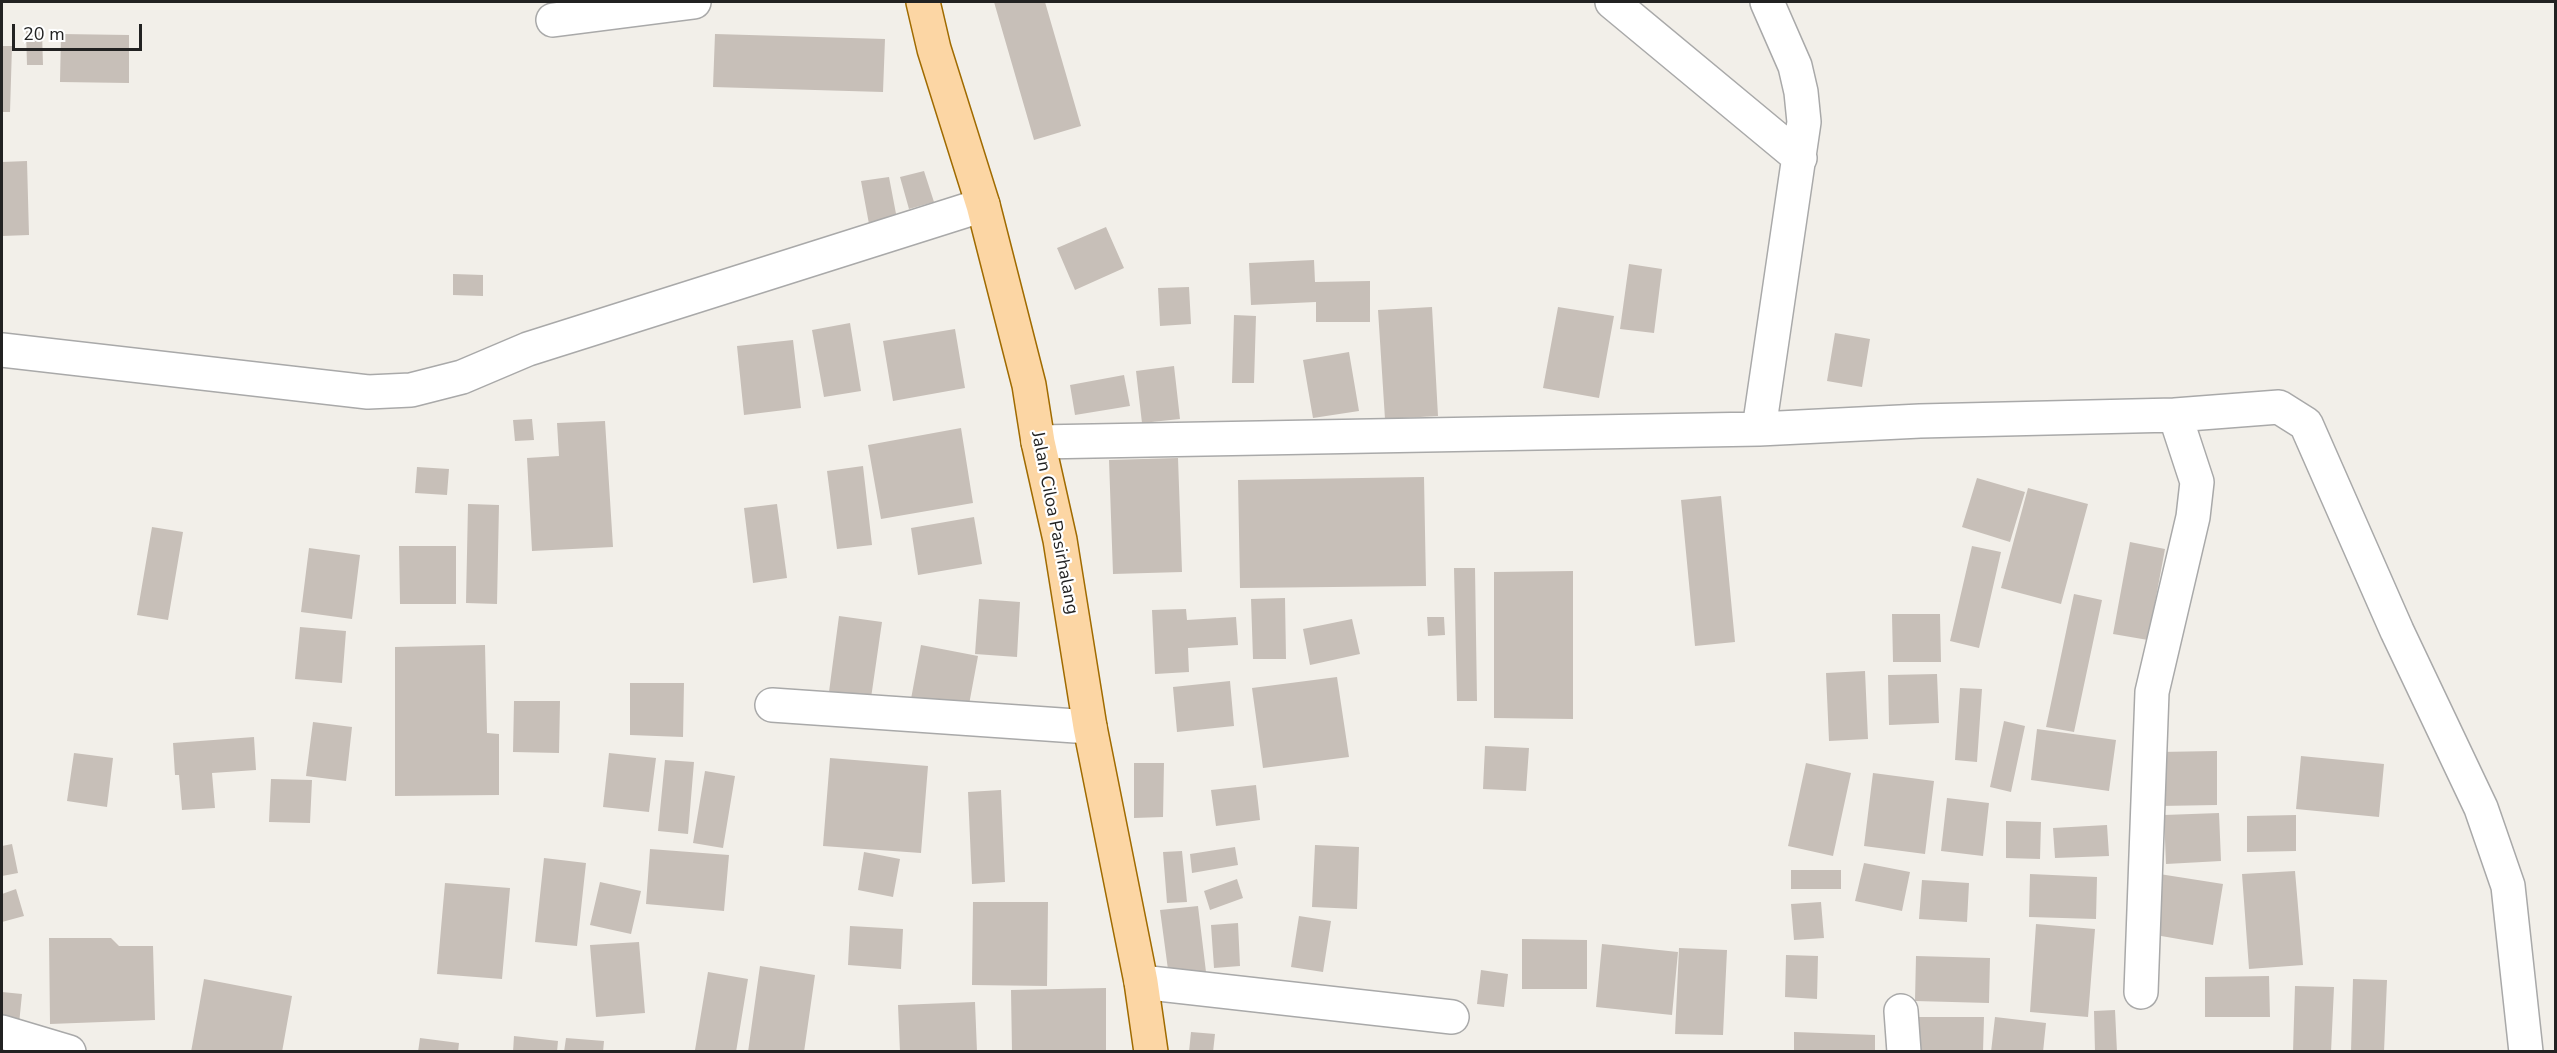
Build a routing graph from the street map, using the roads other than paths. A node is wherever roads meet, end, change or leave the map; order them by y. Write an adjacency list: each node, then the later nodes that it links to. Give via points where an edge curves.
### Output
1 (694, 2): 5 (street)
2 (923, 2): 7 (main road, Jalan Ciloa Pasirhalang)
3 (1612, 2): 6 (street)
4 (1767, 2): 6 (street, via 1802,92)
5 (553, 20)
6 (1800, 158): 10 (street)
7 (983, 205): 8 (street, via 528,349 462,377 411,390 368,392); 11 (main road, Jalan Ciloa Pasirhalang, via 1029,385)
8 (2, 350)
9 (2175, 415): 10 (street); 15 (street, via 2197,482 2193,517 2152,692); 22 (street, via 2279,407 2307,424 2397,631 2481,808 2508,886)
10 (1759, 429): 11 (street)
11 (1038, 442): 13 (main road, Jalan Ciloa Pasirhalang, via 1060,540)
12 (772, 705): 13 (street)
13 (1090, 727): 14 (main road, Jalan Ciloa Pasirhalang)
14 (1141, 982): 17 (street); 20 (main road, Jalan Ciloa Pasirhalang)
15 (2141, 992)
16 (1901, 1011): 21 (street)
17 (1452, 1017)
18 (2, 1032): 19 (street)
19 (69, 1052)
20 (1151, 1052)
21 (1904, 1052)
22 (2526, 1052)

